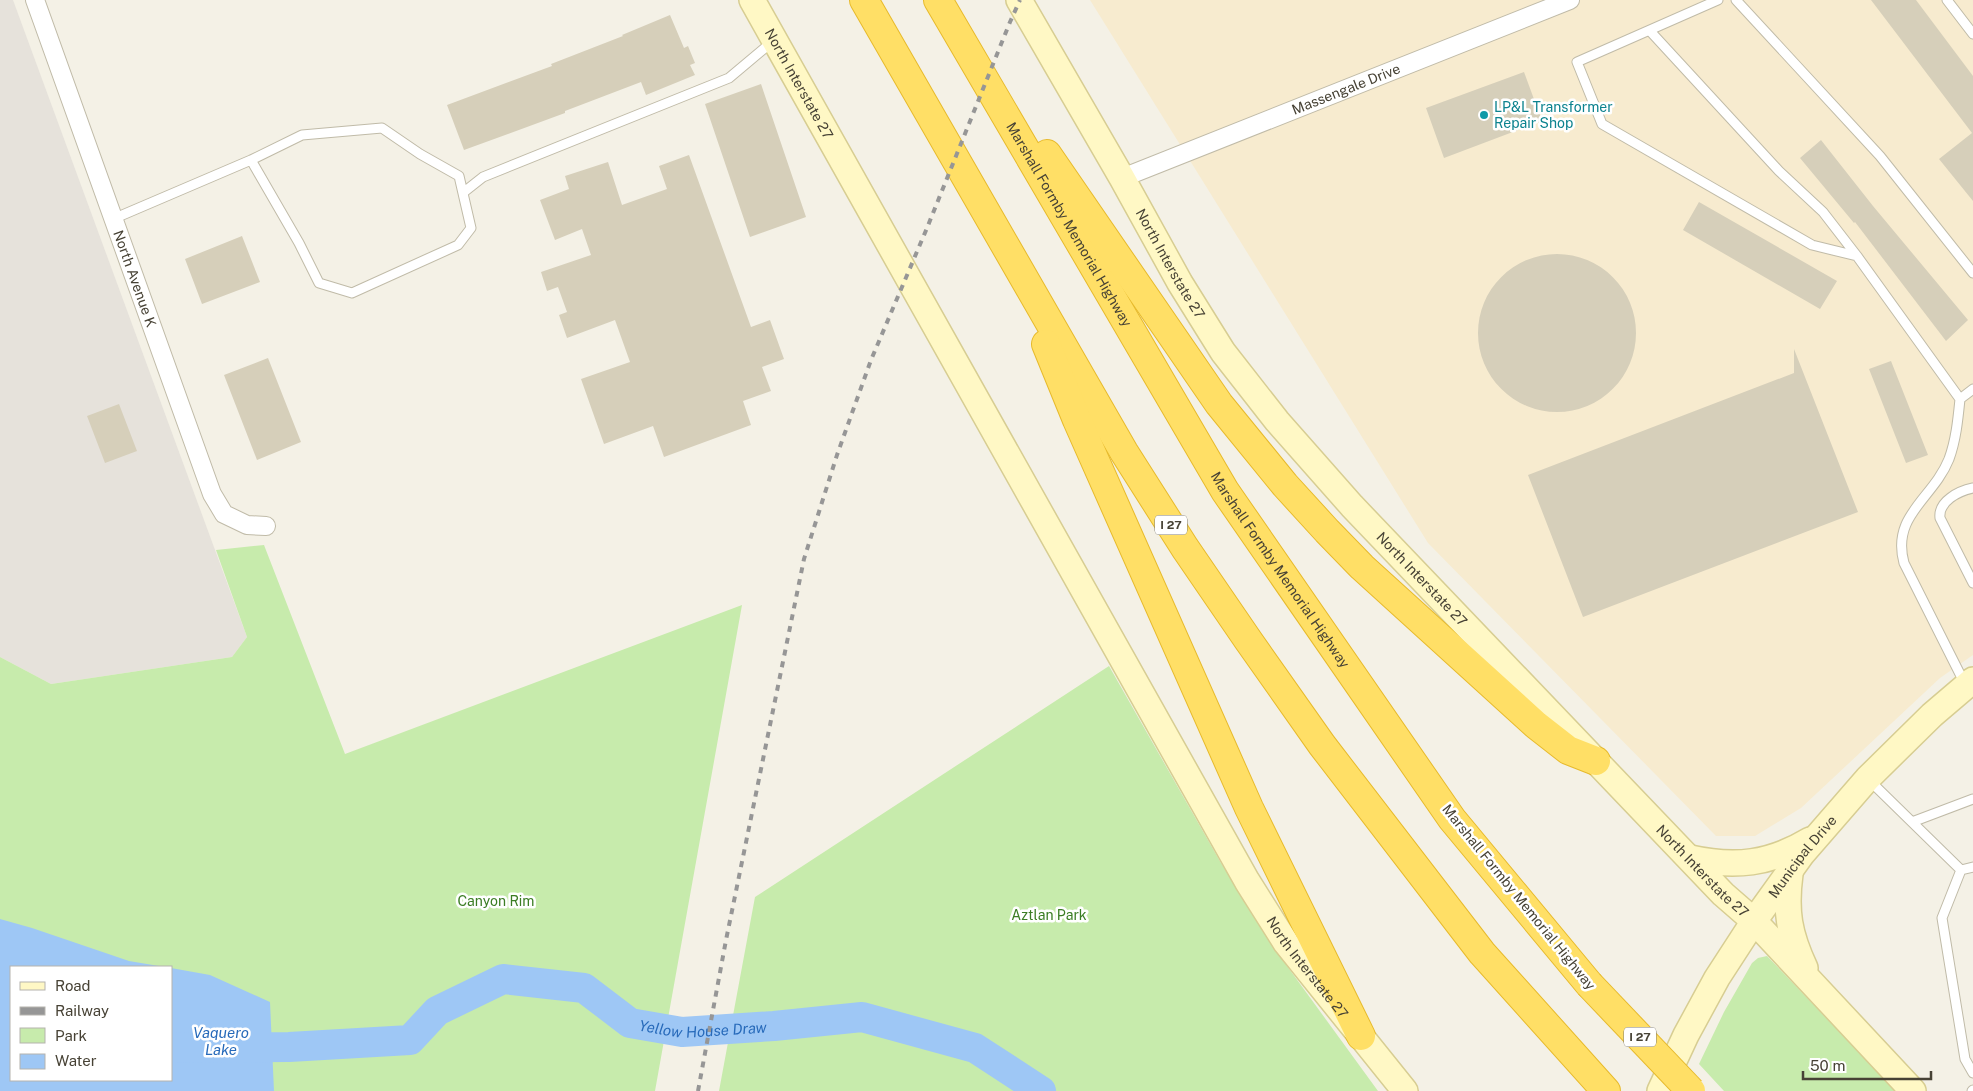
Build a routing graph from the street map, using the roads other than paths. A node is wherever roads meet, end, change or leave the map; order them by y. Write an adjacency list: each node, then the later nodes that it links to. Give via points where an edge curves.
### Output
1 (35, 0): 17 (street, North Avenue K)
2 (752, 0): 13 (main road, North Interstate 27)
3 (864, 0): 20 (highway, I 27)
4 (938, 0): 43 (highway, Marshall Formby Memorial Highway / I 27, bridge, via 1225,491 1452,819 1589,984)
5 (942, 0): 27 (highway, via 1198,376 1285,485 1362,567 1536,725 1568,750)
6 (1019, 0): 15 (main road, North Interstate 27)
7 (1570, 0): 15 (street, Massengale Drive)
8 (1718, 0): 11 (lane)
9 (1736, 0): 19 (lane, via 1880,156)
10 (1947, 0): 12 (lane)
11 (1650, 31): 18 (lane, via 1779,171 1824,212); 18 (lane, via 1577,62 1602,124 1812,245)
12 (1973, 34)
13 (775, 40): 16 (lane, via 729,78 483,177); 38 (main road, North Interstate 27, via 1247,880 1286,943)
14 (252, 160): 16 (lane, via 302,135 382,128 459,176); 16 (lane, via 319,283 352,292 458,245 472,228); 17 (lane)
15 (1122, 178): 27 (main road, North Interstate 27, via 1180,283 1223,352 1277,421 1352,506)
16 (464, 192)
17 (113, 219): 24 (street, North Avenue K, via 212,494 224,514 247,525)
18 (1857, 256): 22 (lane)
19 (1973, 273)
20 (1022, 277): 38 (highway, via 1076,420 1249,808); 41 (highway, I 27, via 1124,452 1248,640 1322,745 1482,953)
21 (1973, 389): 22 (lane)
22 (1960, 399): 26 (lane, via 1956,434 1948,460 1936,482 1907,519 1900,543 1904,563)
23 (1973, 488): 25 (lane, via 1948,500 1939,512)
24 (266, 526)
25 (1973, 583)
26 (1969, 683): 28 (main road, Municipal Drive)
27 (1596, 761): 32 (main road, North Interstate 27)
28 (1868, 778): 30 (lane); 31 (main road, Municipal Drive)
29 (1973, 799): 30 (lane)
30 (1912, 822): 34 (lane)
31 (1818, 835): 32 (main road, via 1791,852 1759,862 1707,862); 35 (main road, Municipal Drive)
32 (1690, 858): 36 (main road, North Interstate 27)
33 (1973, 867): 34 (lane)
34 (1961, 870): 39 (lane, via 1942,918 1965,1059)
35 (1790, 872): 36 (main road, Municipal Drive); 37 (main road, via 1786,902 1788,919)
36 (1754, 921): 37 (main road, North Interstate 27); 42 (main road, Municipal Drive, via 1717,978)
37 (1814, 986): 44 (main road, North Interstate 27)
38 (1361, 1036): 40 (main road, North Interstate 27)
39 (1973, 1073)
40 (1405, 1091)
41 (1606, 1091)
42 (1660, 1091)
43 (1691, 1091)
44 (1913, 1091)

